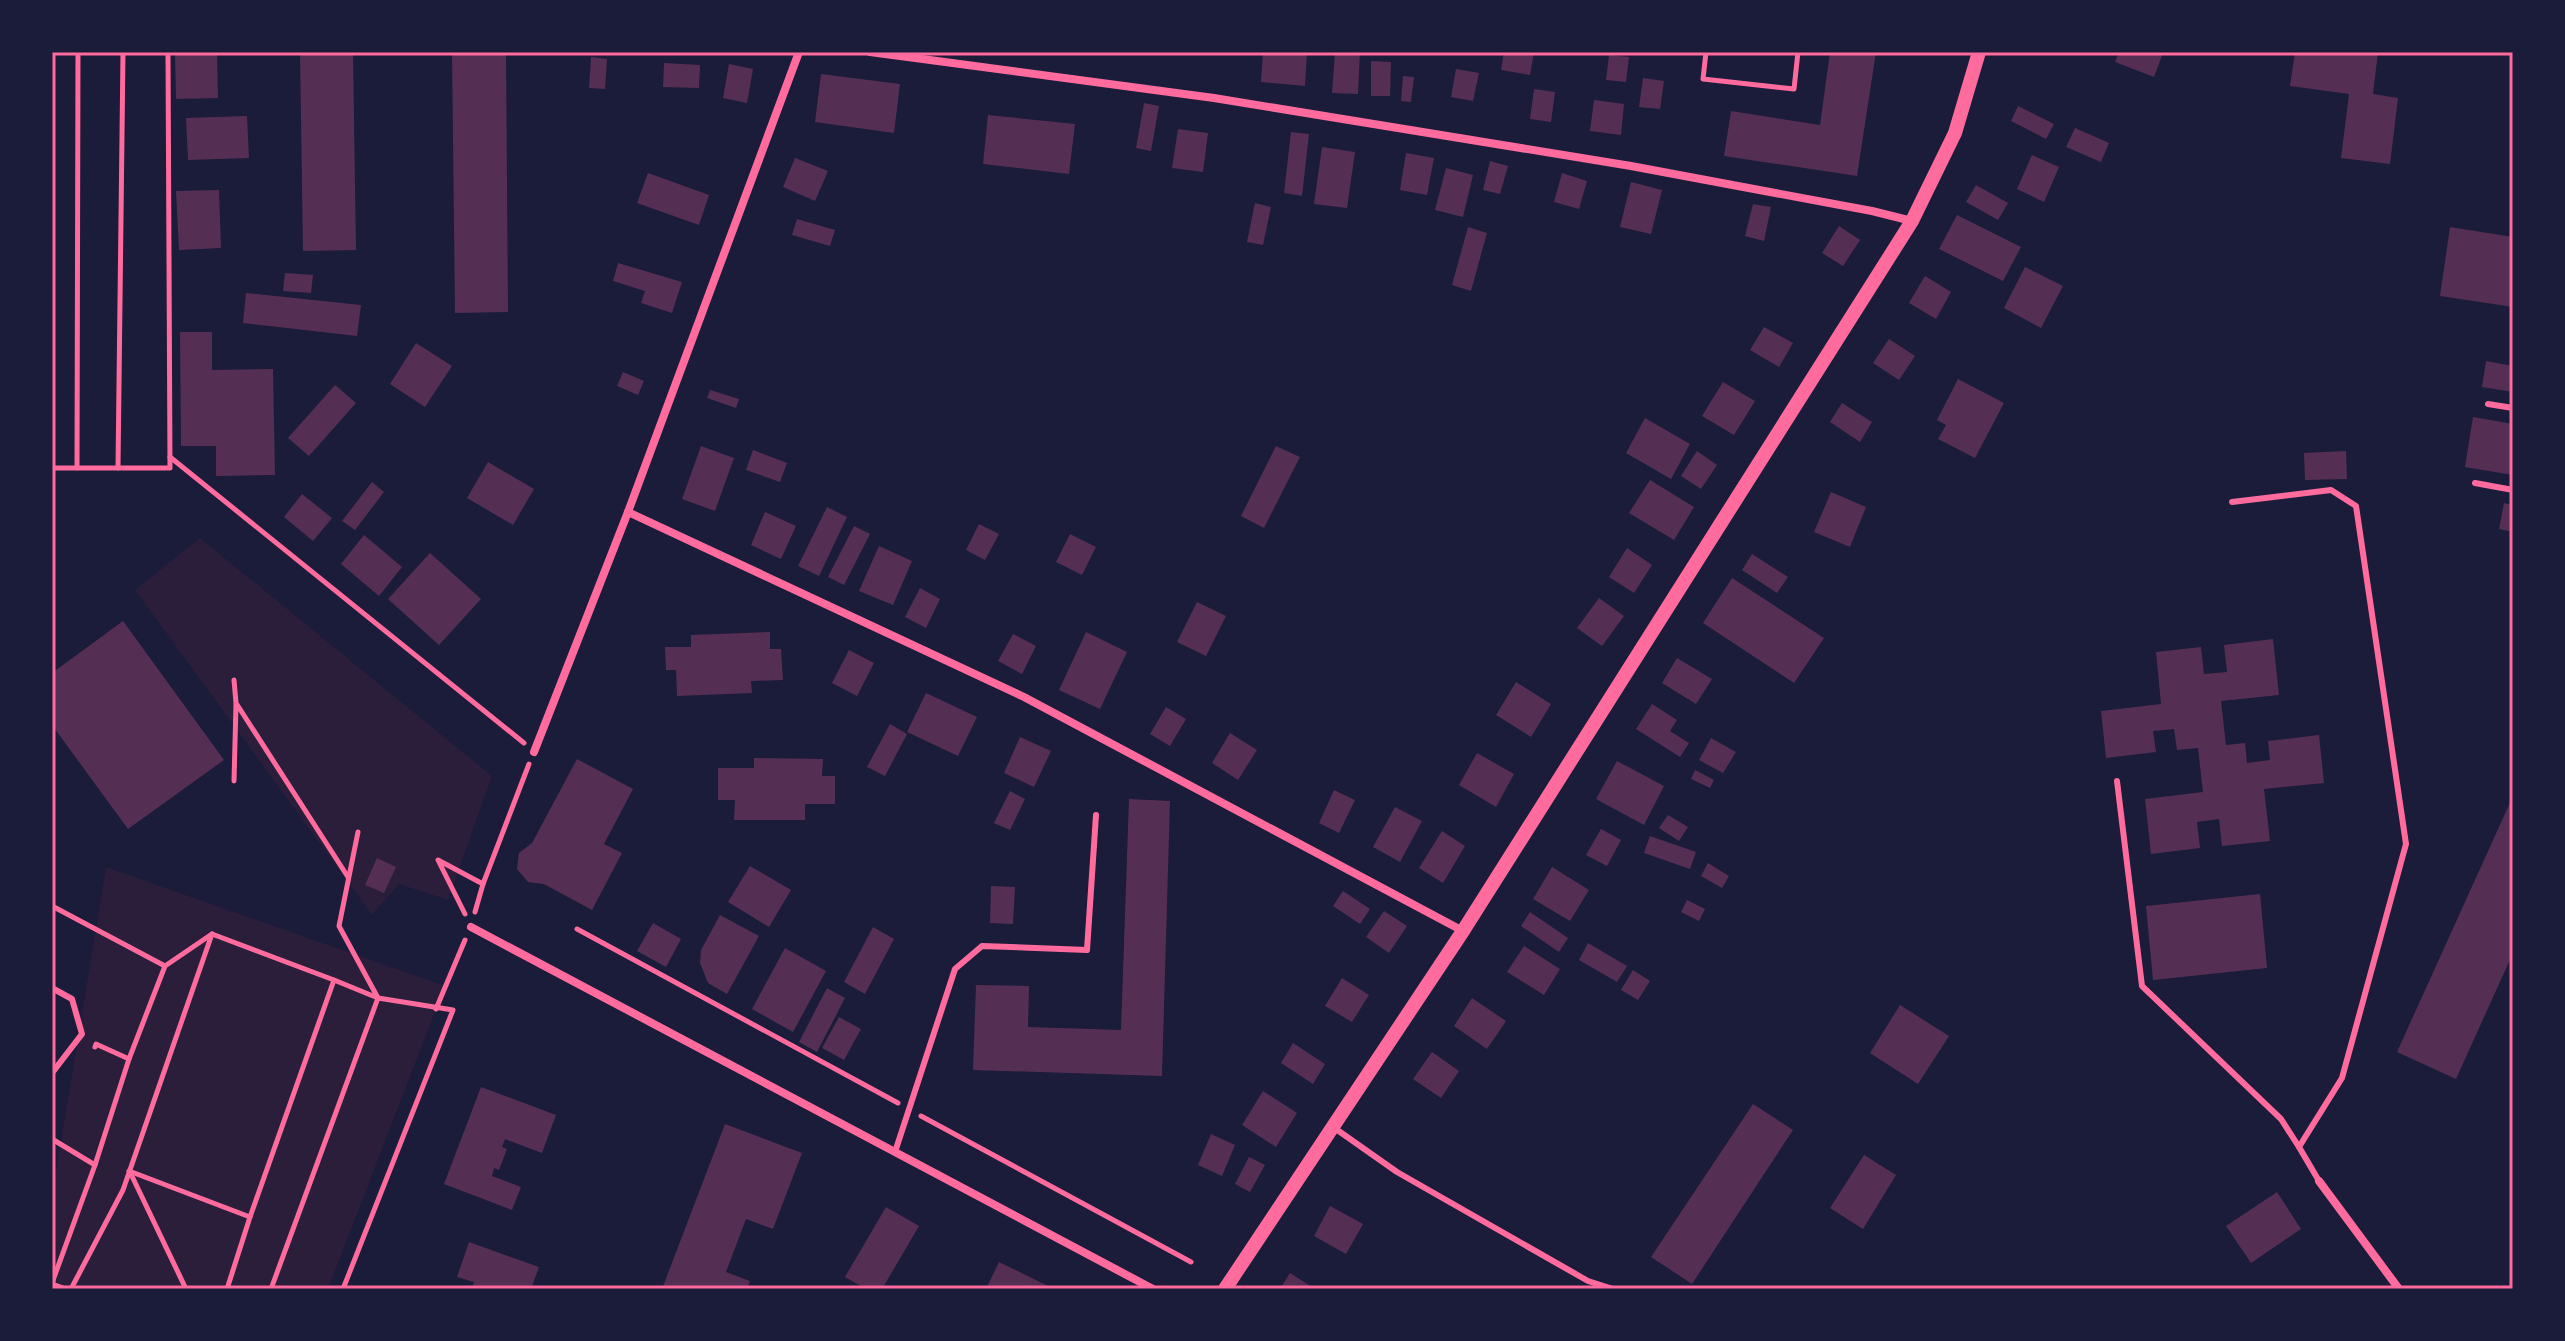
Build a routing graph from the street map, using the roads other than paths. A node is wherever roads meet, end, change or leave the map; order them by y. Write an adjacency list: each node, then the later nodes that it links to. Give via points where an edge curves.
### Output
1 (799, 52): 10 (street)
2 (870, 52): 4 (street, via 1245,103 1631,166)
3 (1979, 52): 4 (street, via 1955,133)
4 (1912, 221): 15 (street)
5 (2488, 404): 6 (lane)
6 (2513, 408)
7 (2475, 483): 8 (lane)
8 (2513, 490)
9 (2232, 502): 19 (lane, via 2331,490 2356,506 2406,844 2342,1078)
10 (628, 512): 11 (street); 15 (street, via 1024,697)
11 (534, 752)
12 (2117, 781): 19 (lane, via 2142,986 2281,1119)
13 (1096, 815): 20 (lane, via 1087,950 982,946 955,969)
14 (471, 927): 20 (street)
15 (1463, 931): 18 (street)
16 (52, 988): 17 (lane, via 72,999 82,1034)
17 (52, 1073)
18 (1333, 1127): 23 (street); 24 (lane, via 1397,1172 1588,1281)
19 (2299, 1147): 21 (lane)
20 (895, 1152): 22 (street)
21 (2319, 1181): 25 (street)
22 (1153, 1289)
23 (1225, 1289)
24 (1613, 1289)
25 (2399, 1289)

